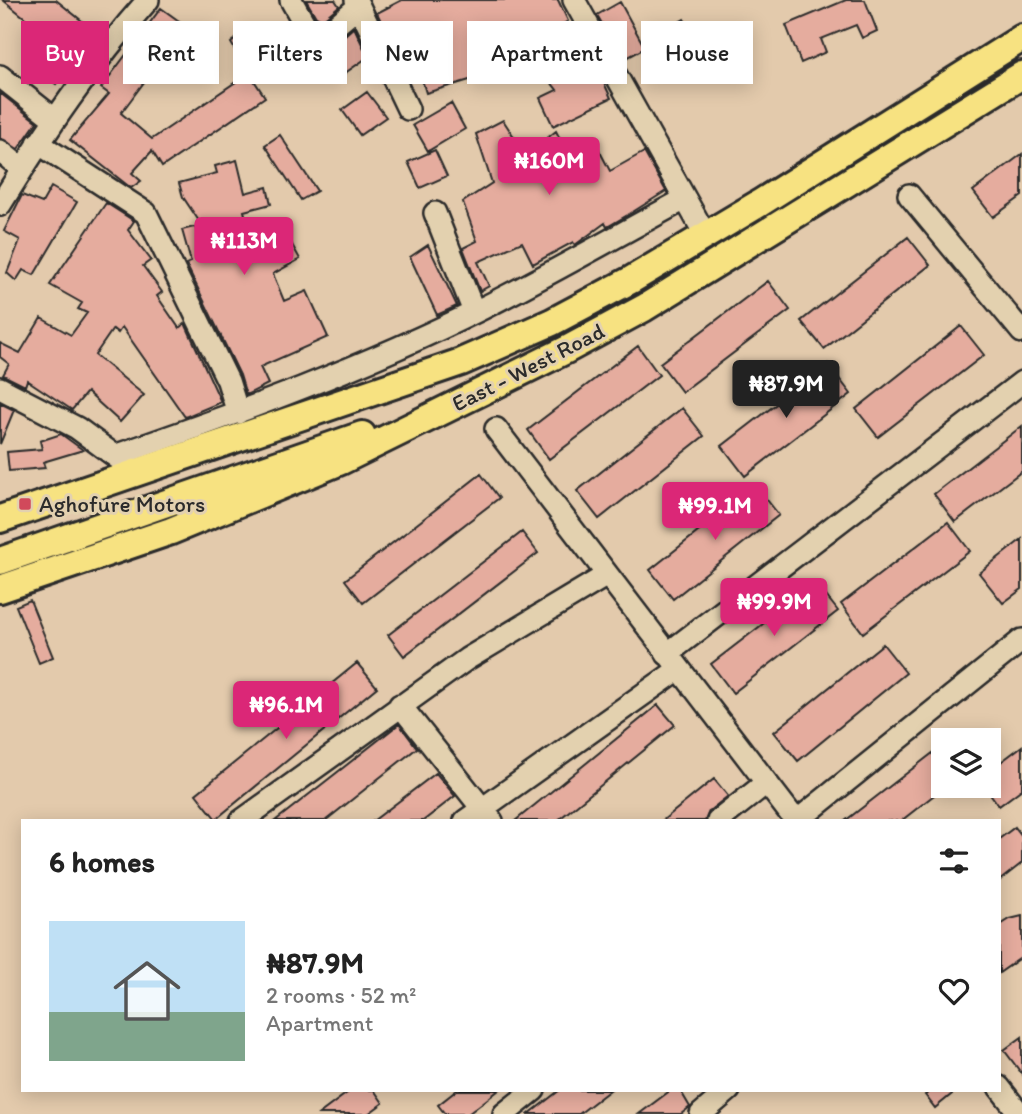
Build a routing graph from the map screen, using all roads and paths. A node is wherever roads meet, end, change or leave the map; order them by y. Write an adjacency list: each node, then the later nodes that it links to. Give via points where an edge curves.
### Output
1 (148, 0): 9 (street)
2 (291, 0): 4 (street, via 315,43)
3 (574, 0): 14 (street)
4 (357, 3): 8 (street)
5 (1022, 38): 17 (main road, East - West Road)
6 (1022, 75): 23 (main road, East - West Road, via 644,308)
7 (0, 76): 9 (street)
8 (408, 109)
9 (53, 118): 10 (street)
10 (38, 143): 12 (street); 24 (street, via 146,213 228,381)
11 (0, 151): 12 (street)
12 (22, 169): 15 (street)
13 (909, 195): 19 (street)
14 (685, 199): 17 (street); 18 (street)
15 (0, 205)
16 (435, 213): 18 (street)
17 (706, 236): 20 (main road, East - West Road, via 552,322)
18 (474, 312): 24 (street, via 351,369)
19 (1022, 332)
20 (461, 362): 26 (main road, East - West Road); 27 (main road)
21 (1022, 382): 34 (street)
22 (0, 388): 26 (street, via 77,428)
23 (469, 397): 27 (main road); 32 (main road, East - West Road, via 341,461 184,526)
24 (238, 413): 26 (street)
25 (496, 429): 31 (street)
26 (125, 463): 28 (main road, East - West Road)
27 (228, 469): 29 (main road); 30 (main road)
28 (0, 519)
29 (0, 538)
30 (0, 561)
31 (607, 575): 34 (street); 35 (street)
32 (0, 589)
33 (1022, 640): 41 (street)
34 (673, 662): 36 (street); 37 (street)
35 (400, 705): 37 (street); 38 (street)
36 (766, 783): 39 (street); 40 (street)
37 (480, 817)
38 (244, 819)
39 (721, 819)
40 (794, 819)
41 (798, 819)
42 (1001, 1090): 47 (street)
43 (532, 1092): 45 (street)
44 (727, 1092): 46 (street)
45 (504, 1114)
46 (701, 1114)
47 (1020, 1114)

